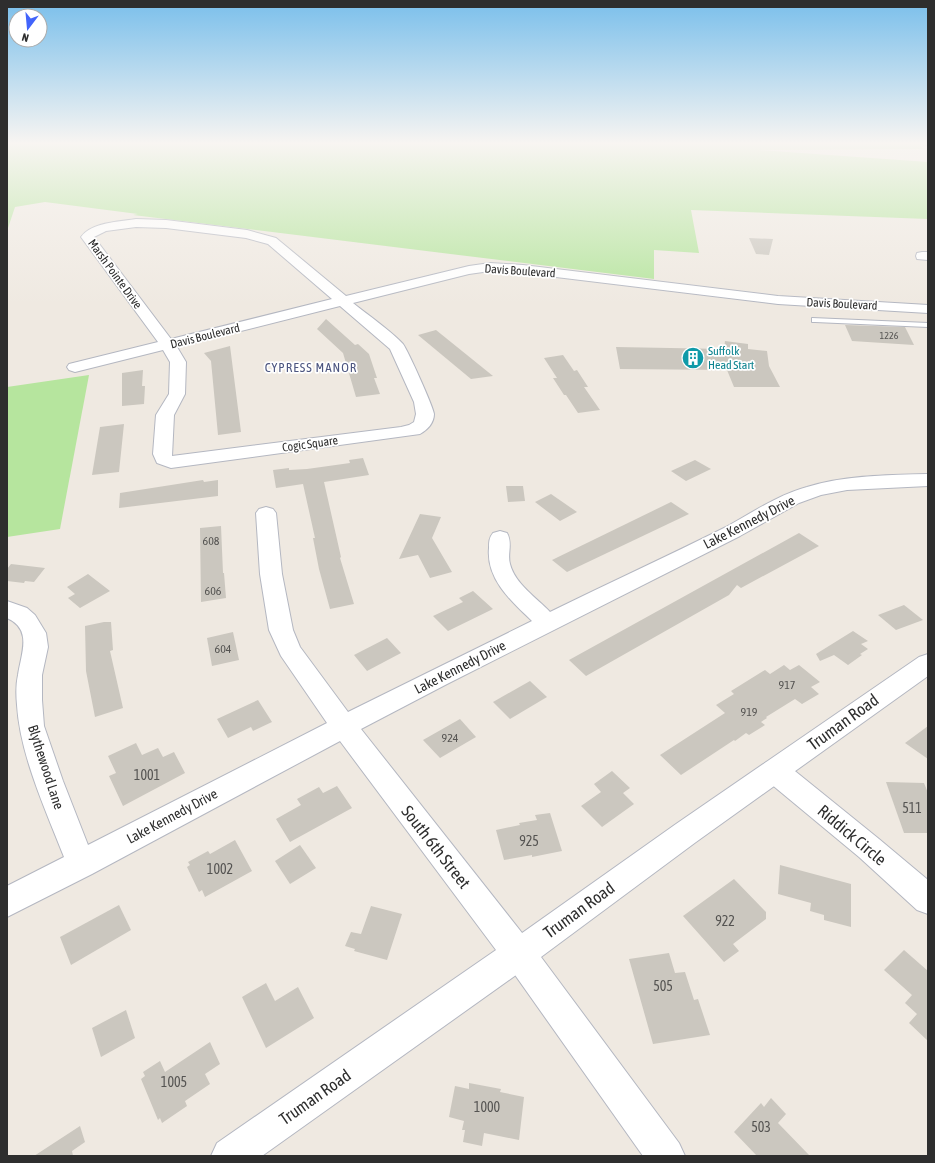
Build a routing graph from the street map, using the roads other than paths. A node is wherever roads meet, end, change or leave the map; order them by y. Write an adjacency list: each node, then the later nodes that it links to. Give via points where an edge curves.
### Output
1 (344, 301): 2 (street, Davis Boulevard, via 469,270 501,267 778,300); 5 (street, Davis Boulevard); 5 (street, Marsh Pointe Drive, via 277,244 266,238 152,223 123,225 88,235 87,239); 5 (street, Cogic Square, via 390,340 401,353 425,414 424,420 414,430 184,461 166,460 162,457 165,415 177,394 178,362)
2 (928, 309)
3 (815, 320): 4 (lane)
4 (928, 325)
5 (168, 345): 6 (street, Davis Boulevard)
6 (75, 368)
7 (928, 480): 11 (street, Lake Kennedy Drive, via 880,481 802,495)
8 (266, 514): 13 (street, South 6th Street, via 271,574 281,630 289,650)
9 (500, 538): 11 (street, via 499,563 504,576)
10 (7, 610): 15 (street, Blythewood Lane, via 19,614 34,633 36,647 30,675 29,700 31,726)
11 (548, 622): 13 (street, Lake Kennedy Drive)
12 (928, 663): 14 (street, Truman Road)
13 (344, 727): 15 (street, Lake Kennedy Drive); 18 (street, South 6th Street)
14 (775, 771): 16 (street, Riddick Circle); 18 (street, Truman Road)
15 (81, 864): 17 (street, Lake Kennedy Drive)
16 (928, 900)
17 (7, 902)
18 (519, 954): 19 (street, Truman Road); 20 (street, South 6th Street)
19 (230, 1156)
20 (666, 1156)

